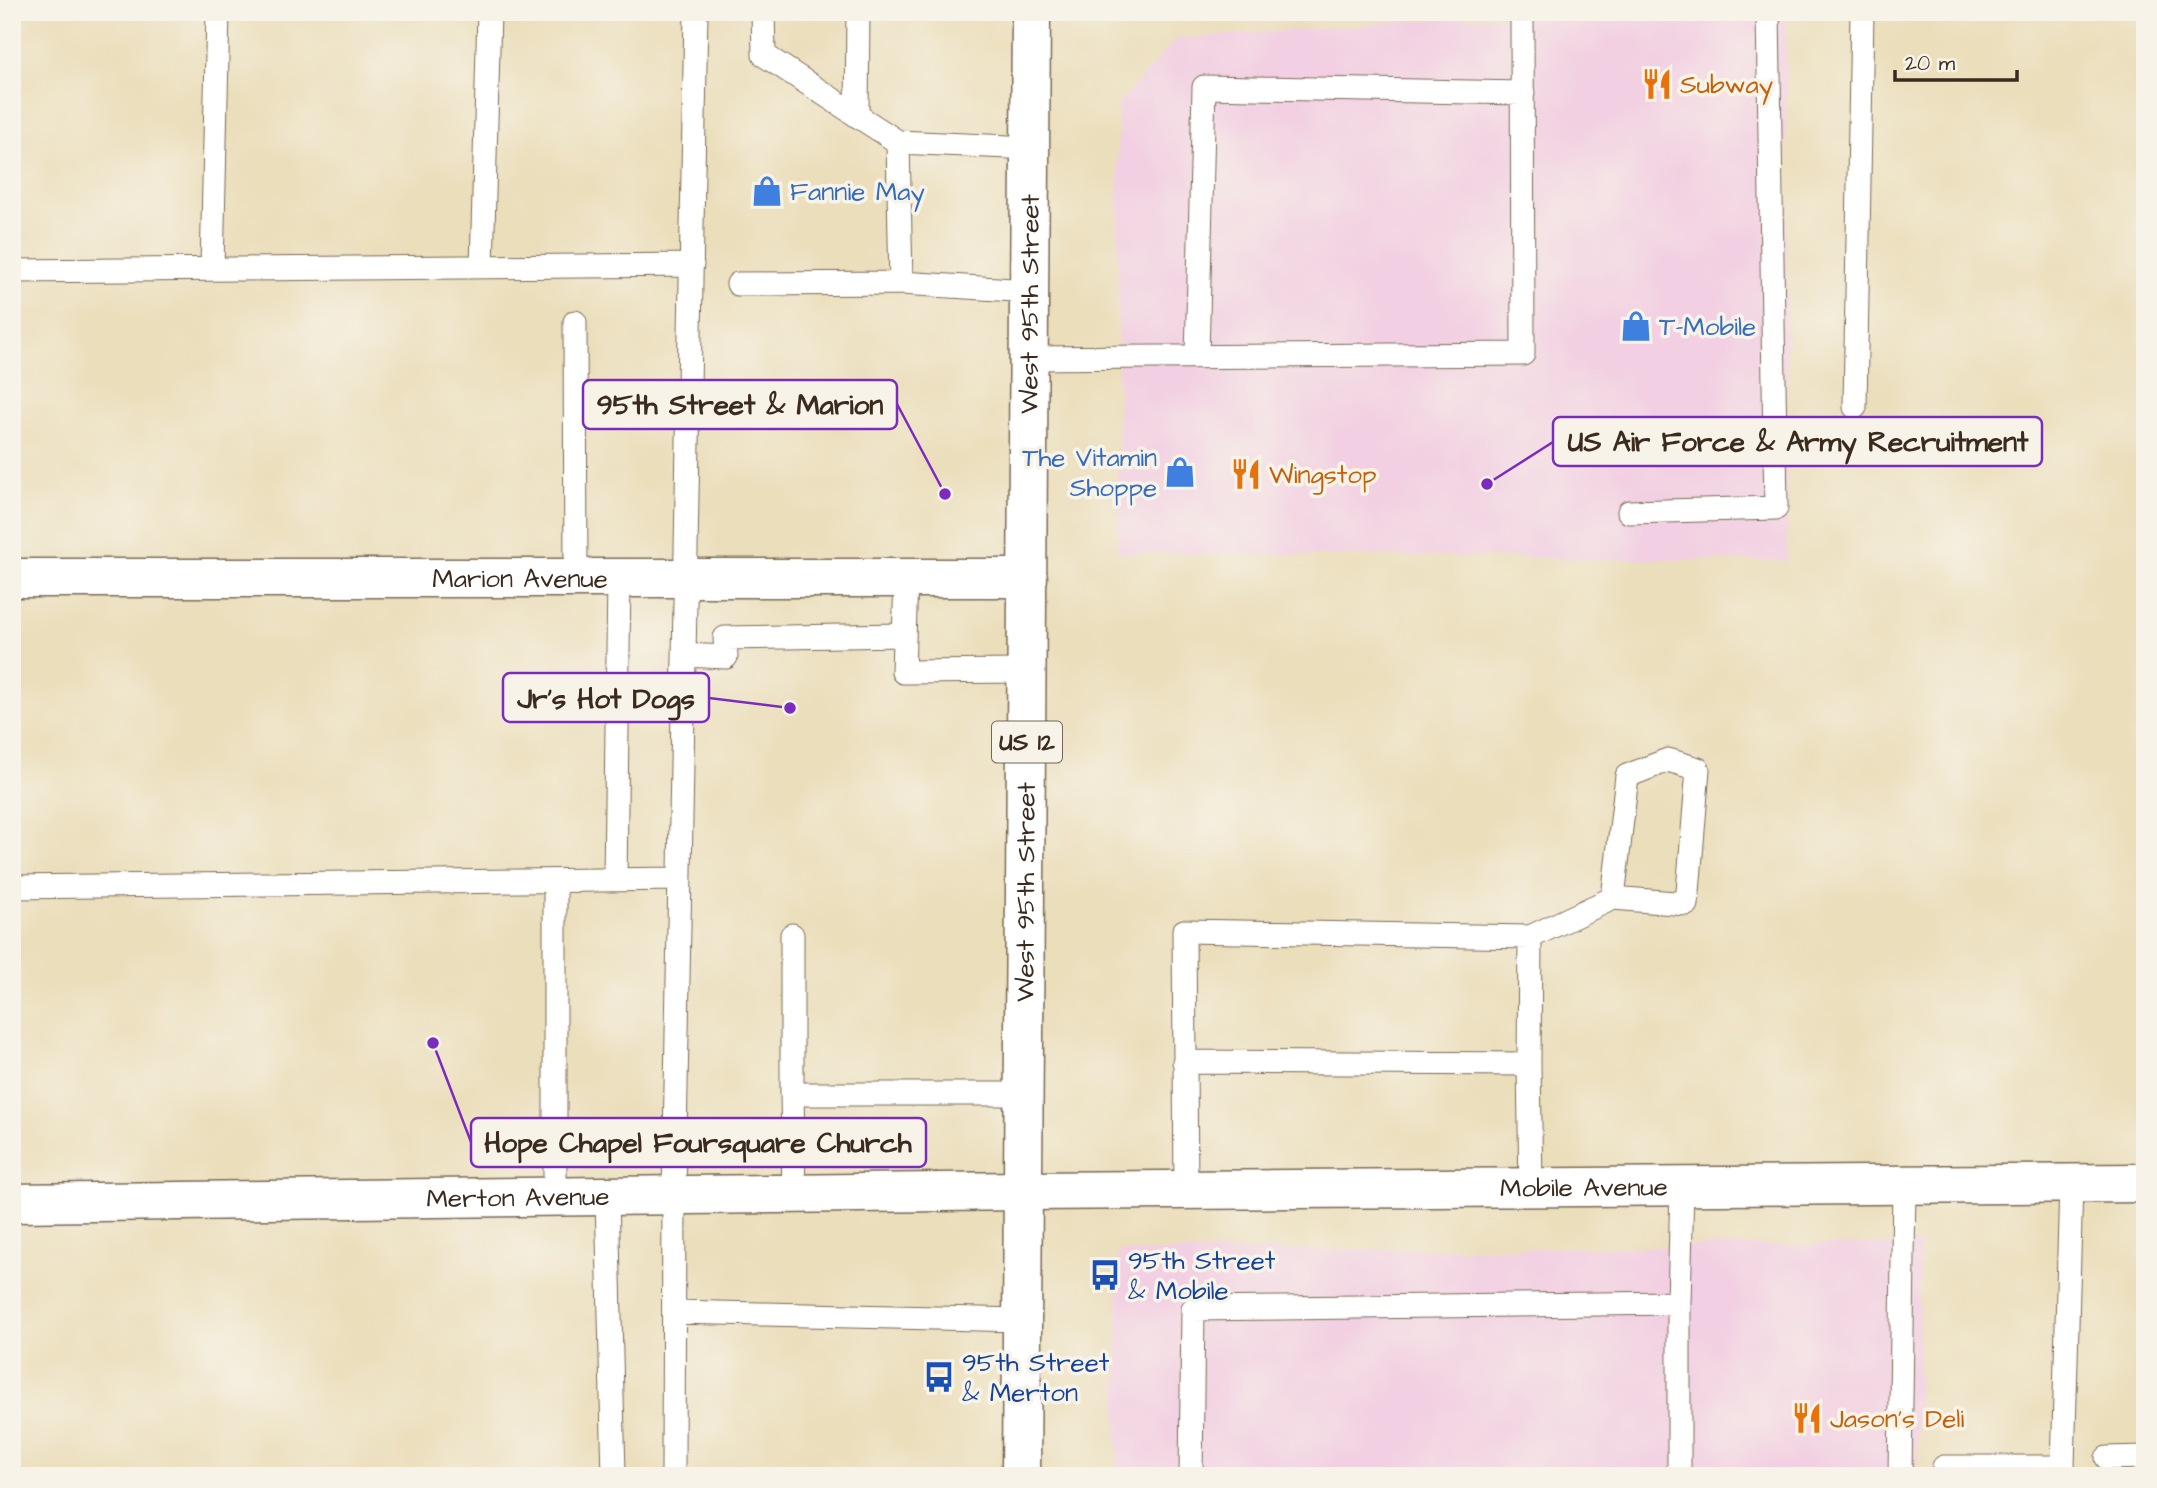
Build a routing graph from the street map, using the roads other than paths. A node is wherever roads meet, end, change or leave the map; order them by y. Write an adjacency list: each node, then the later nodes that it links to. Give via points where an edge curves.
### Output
1 (218, 12): 16 (lane)
2 (489, 12): 15 (lane)
3 (696, 12): 14 (lane)
4 (763, 12): 11 (lane, via 764,55)
5 (858, 12): 11 (lane)
6 (1031, 12): 13 (street, West 95th Street / US 12)
7 (1522, 12): 10 (lane)
8 (1768, 12): 25 (lane, via 1776,508)
9 (1862, 12): 24 (lane)
10 (1523, 93): 22 (lane, via 1205,87); 22 (lane, via 1524,354)
11 (857, 116): 12 (lane)
12 (898, 142): 13 (lane); 18 (lane)
13 (1031, 148): 20 (street, West 95th Street / US 12)
14 (692, 265): 15 (lane); 29 (lane)
15 (482, 267): 16 (lane)
16 (212, 269): 17 (lane)
17 (12, 271)
18 (901, 283): 19 (lane); 20 (lane)
19 (738, 284)
20 (1030, 291): 23 (street, West 95th Street / US 12)
21 (575, 322): 27 (lane)
22 (1197, 356): 23 (lane)
23 (1029, 358): 31 (street, West 95th Street / US 12)
24 (1855, 407)
25 (1629, 512)
26 (12, 578): 27 (street, Marion Avenue)
27 (576, 578): 28 (street, Marion Avenue)
28 (619, 578): 29 (street, Marion Avenue); 35 (lane)
29 (686, 578): 30 (street, Marion Avenue); 33 (lane)
30 (906, 578): 31 (street, Marion Avenue); 32 (lane)
31 (1028, 578): 34 (street, West 95th Street / US 12)
32 (904, 635): 33 (lane, via 725,638 726,657); 34 (lane, via 903,673)
33 (684, 655): 36 (lane)
34 (1027, 671): 45 (street, West 95th Street / US 12)
35 (615, 880): 36 (lane); 37 (lane)
36 (680, 880): 54 (lane)
37 (555, 881): 38 (lane); 56 (lane)
38 (12, 887)
39 (1613, 898): 39 (lane, via 1687,904 1698,769 1668,760 1627,775); 41 (lane)
40 (792, 935): 44 (lane)
41 (1530, 937): 42 (lane, via 1184,931); 43 (lane)
42 (1184, 1062): 43 (lane); 51 (lane)
43 (1529, 1064): 50 (lane)
44 (792, 1094): 45 (lane); 53 (lane)
45 (1024, 1094): 52 (street, West 95th Street / US 12)
46 (2145, 1183): 47 (street, Mobile Avenue)
47 (2071, 1184): 48 (street, Mobile Avenue); 63 (lane, via 2063,1467)
48 (1904, 1185): 49 (street, Mobile Avenue); 69 (lane)
49 (1682, 1186): 50 (street, Mobile Avenue); 58 (lane)
50 (1531, 1188): 51 (street, Mobile Avenue)
51 (1186, 1190): 52 (street, Mobile Avenue)
52 (1023, 1191): 53 (street, Merton Avenue); 60 (street, West 95th Street / US 12)
53 (794, 1194): 54 (street, Merton Avenue)
54 (674, 1195): 55 (street, Merton Avenue); 59 (lane)
55 (607, 1196): 56 (street, Merton Avenue); 64 (lane)
56 (555, 1197): 57 (street, Merton Avenue)
57 (12, 1203)
58 (1679, 1303): 67 (lane, via 1193,1309); 68 (lane)
59 (674, 1312): 60 (lane); 65 (lane)
60 (1022, 1320): 66 (street, West 95th Street / US 12)
61 (2145, 1457): 62 (lane)
62 (2107, 1458)
63 (1944, 1467)
64 (614, 1476)
65 (673, 1476)
66 (1021, 1476)
67 (1191, 1476)
68 (1679, 1476)
69 (1900, 1476)

